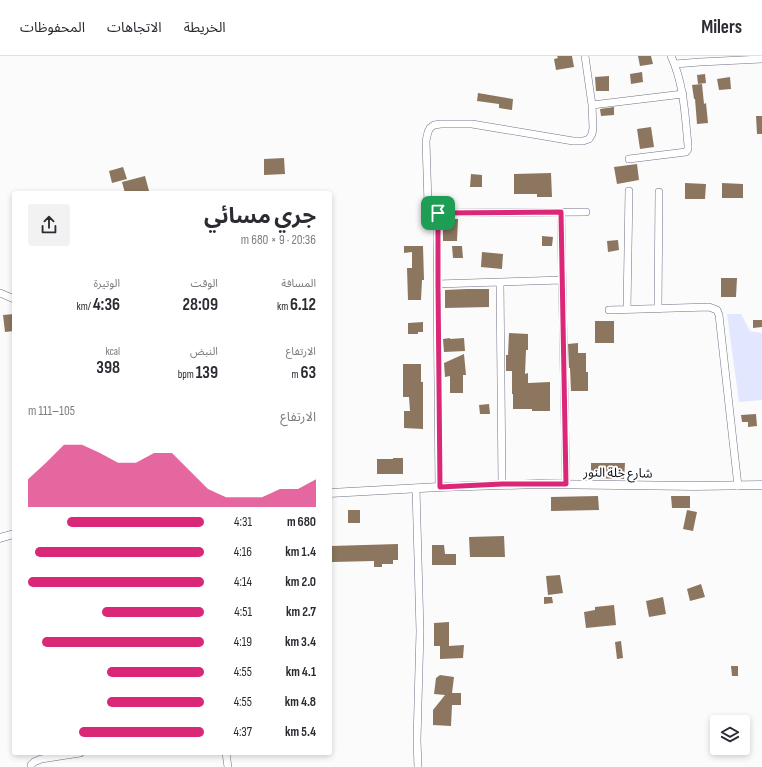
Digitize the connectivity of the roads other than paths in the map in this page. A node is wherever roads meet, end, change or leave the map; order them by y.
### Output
1 (585, 56) edge
2 (671, 56) edge
3 (752, 57) edge
4 (762, 59) edge
5 (675, 64) junction
6 (683, 94) junction
7 (592, 105) junction
8 (629, 159) dead end
9 (629, 191) dead end
10 (659, 192) dead end
11 (561, 212) junction
12 (586, 212) dead end
13 (438, 213) junction
14 (562, 280) junction
15 (500, 282) junction
16 (438, 284) junction
17 (0, 293) edge
18 (12, 298) edge
19 (627, 309) junction
20 (658, 309) junction
21 (609, 310) dead end
22 (502, 484) junction
23 (566, 484) junction
24 (762, 485) edge
25 (738, 486) junction
26 (440, 487) junction
27 (416, 488) junction
28 (332, 493) edge
29 (12, 535) edge
30 (0, 538) edge
31 (64, 755) edge
32 (226, 755) edge
33 (31, 767) edge
34 (228, 767) edge
35 (418, 767) edge

1 - 7 street
2 - 5 street
3 - 4 street
3 - 5 street
5 - 6 street
6 - 7 street
6 - 8 street
7 - 13 street
9 - 19 street
10 - 20 street
11 - 12 street
11 - 13 street
11 - 14 street
13 - 16 street
14 - 15 street
14 - 23 street
15 - 16 street
15 - 22 street
16 - 26 street
17 - 18 street
19 - 20 street
19 - 21 street
20 - 25 street
22 - 23 street, شارع خلة النور
22 - 26 street, شارع خلة النور
23 - 25 street, شارع خلة النور
24 - 25 street, شارع خلة النور
26 - 27 street, شارع خلة النور
27 - 28 street, شارع خلة النور
27 - 35 street
29 - 30 street
31 - 33 street
32 - 34 street

